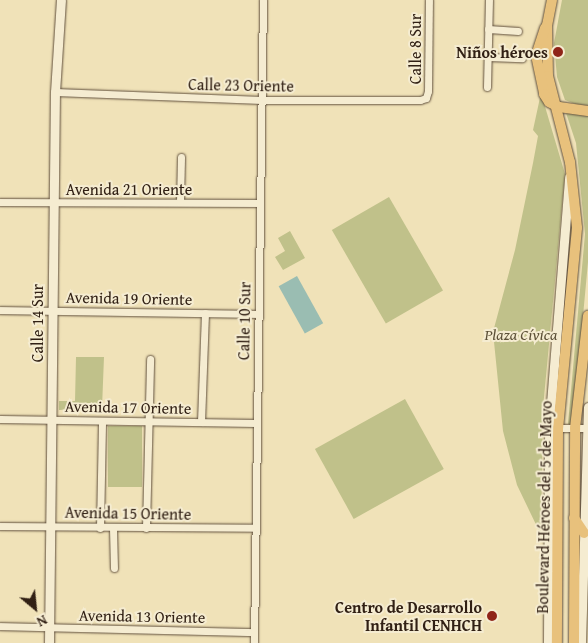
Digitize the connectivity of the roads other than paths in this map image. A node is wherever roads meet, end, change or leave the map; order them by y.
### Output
1 (263, 0) edge
2 (428, 0) edge
3 (489, 0) edge
4 (552, 0) edge
5 (60, 1) edge
6 (488, 29) junction
7 (518, 31) dead end
8 (488, 57) junction
9 (522, 58) dead end
10 (487, 87) dead end
11 (55, 92) junction
12 (426, 98) joint
13 (262, 100) junction
14 (556, 105) junction
15 (588, 111) edge
16 (181, 158) dead end
17 (0, 202) edge
18 (53, 202) junction
19 (180, 202) junction
20 (259, 202) junction
21 (0, 310) edge
22 (53, 311) junction
23 (205, 313) junction
24 (257, 314) junction
25 (588, 316) edge
26 (150, 359) dead end
27 (588, 407) edge
28 (0, 419) edge
29 (52, 420) junction
30 (102, 421) junction
31 (148, 421) junction
32 (202, 422) junction
33 (256, 423) junction
34 (553, 428) junction
35 (583, 428) edge
36 (586, 482) edge
37 (573, 517) junction
38 (0, 526) edge
39 (50, 526) junction
40 (100, 528) junction
41 (113, 528) junction
42 (146, 528) junction
43 (255, 528) junction
44 (586, 533) edge
45 (114, 568) dead end
46 (585, 583) edge
47 (0, 626) edge
48 (50, 628) junction
49 (254, 632) junction
50 (581, 639) edge
51 (50, 643) edge
52 (254, 643) edge
53 (548, 643) edge
54 (557, 643) edge

1 - 13 street, Calle 10 Sur
2 - 12 street, Calle 8 Sur
3 - 6 street
4 - 14 main road
5 - 11 main road, Calle 14 Sur
6 - 7 street
6 - 8 street
8 - 9 street
8 - 10 street
11 - 13 street, Calle 23 Oriente
11 - 18 main road, Calle 14 Sur
12 - 13 street, Calle 23 Oriente
13 - 20 street, Calle 10 Sur
14 - 15 main road
14 - 34 main road, Boulevard Héroes del 5 de Mayo
16 - 19 street
17 - 18 street, Avenida 21 Oriente
18 - 19 street, Avenida 21 Oriente
18 - 22 main road, Calle 14 Sur
19 - 20 street, Avenida 21 Oriente
20 - 24 street, Calle 10 Sur
21 - 22 street, Avenida 19 Oriente
22 - 23 street, Avenida 19 Oriente
22 - 29 main road, Calle 14 Sur
23 - 24 street, Avenida 19 Oriente
23 - 32 street
24 - 33 street, Calle 10 Sur
25 - 35 main road, Boulevard Héroes del 5 de Mayo
26 - 31 street
27 - 35 main road, Boulevard Héroes del 5 de Mayo
28 - 29 street, Avenida 17 Oriente
29 - 30 street, Avenida 17 Oriente
29 - 39 main road, Calle 14 Sur
30 - 31 street, Avenida 17 Oriente
30 - 40 street
31 - 32 street, Avenida 17 Oriente
31 - 42 street
32 - 33 street, Avenida 17 Oriente
33 - 43 street, Calle 10 Sur
34 - 35 street
34 - 53 main road, Boulevard Héroes del 5 de Mayo
34 - 54 main road, Boulevard Héroes del 5 de Mayo
35 - 36 main road, Boulevard Héroes del 5 de Mayo
35 - 37 main road, Boulevard Héroes del 5 de Mayo
36 - 44 main road, Boulevard Héroes del 5 de Mayo
37 - 44 main road
37 - 50 main road, Boulevard Héroes del 5 de Mayo
38 - 39 street, Avenida 15 Oriente
39 - 40 street, Avenida 15 Oriente
39 - 48 main road, Calle 14 Sur
40 - 41 street, Avenida 15 Oriente
41 - 42 street, Avenida 15 Oriente
41 - 45 street
42 - 43 street, Avenida 15 Oriente
43 - 49 street, Calle 10 Sur
44 - 46 main road, Boulevard Héroes del 5 de Mayo
46 - 50 main road, Boulevard Héroes del 5 de Mayo
47 - 48 street, Avenida 13 Oriente
48 - 49 street, Avenida 13 Oriente
48 - 51 main road, Calle 14 Sur
49 - 52 street, Calle 10 Sur

